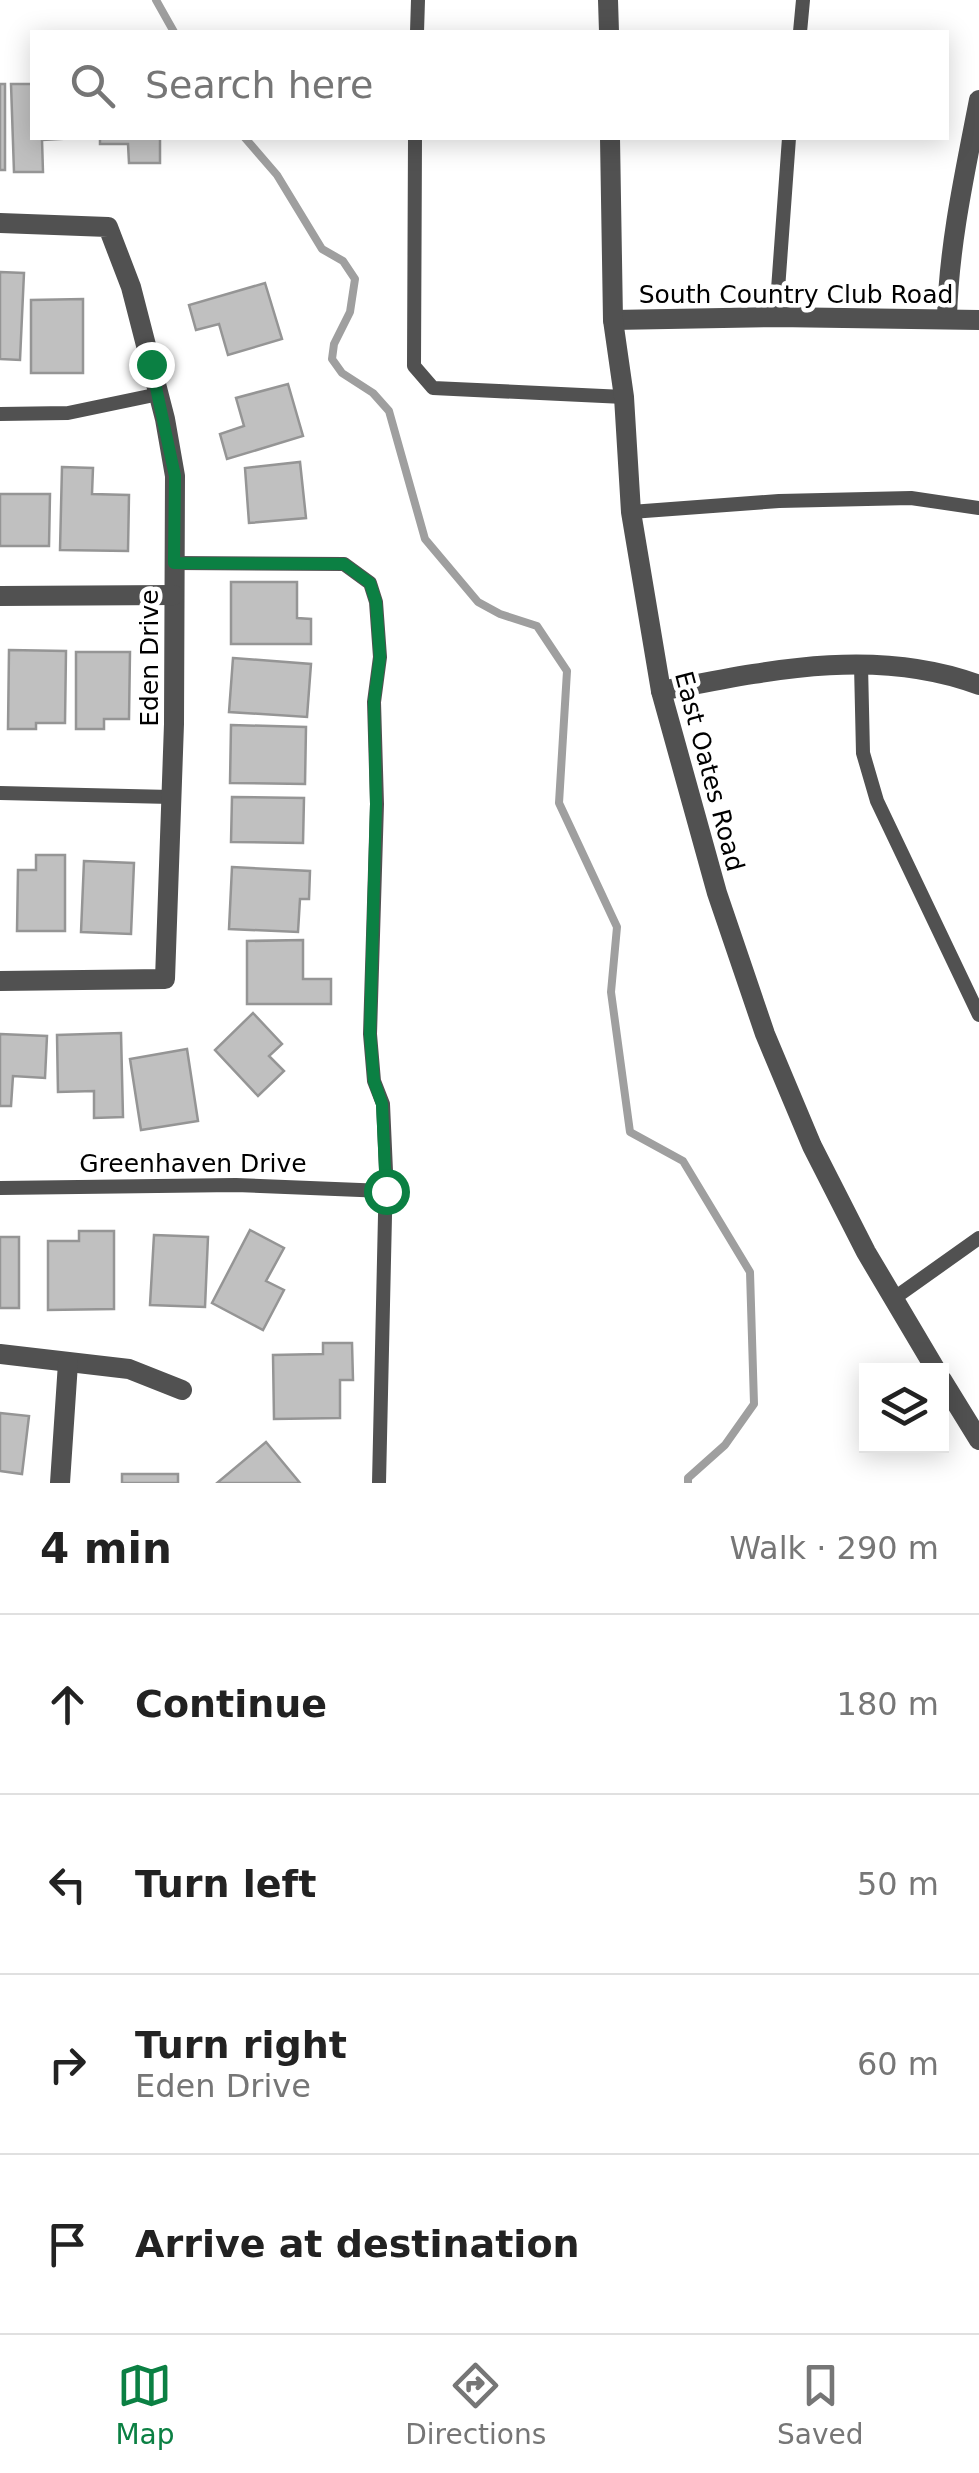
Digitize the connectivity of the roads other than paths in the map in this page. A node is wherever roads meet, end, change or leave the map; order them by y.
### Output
1 (418, 0) edge
2 (608, 0) edge
3 (804, 0) edge
4 (418, 30) edge
5 (609, 30) edge
6 (800, 30) edge
7 (979, 100) edge
8 (415, 140) edge
9 (610, 140) edge
10 (790, 140) edge
11 (0, 223) edge
12 (776, 317) junction
13 (947, 317) junction
14 (613, 320) junction
15 (979, 320) edge
16 (159, 394) junction
17 (624, 397) junction
18 (0, 414) edge
19 (979, 508) edge
20 (632, 512) junction
21 (174, 563) junction
22 (0, 596) edge
23 (174, 596) junction
24 (860, 665) junction
25 (979, 685) edge
26 (661, 691) junction
27 (0, 793) edge
28 (171, 797) junction
29 (0, 981) edge
30 (979, 1015) edge
31 (0, 1188) edge
32 (386, 1191) junction
33 (979, 1238) edge
34 (893, 1298) junction
35 (0, 1354) edge
36 (68, 1363) junction
37 (932, 1363) edge
38 (182, 1390) dead end
39 (949, 1391) edge
40 (979, 1440) edge
41 (60, 1483) edge
42 (379, 1483) edge

1 - 4 lane
2 - 5 street
3 - 6 lane
7 - 13 street
8 - 17 lane
9 - 14 street, East Oates Road
10 - 12 lane
11 - 16 street, Eden Drive
12 - 13 street, South Country Club Road
12 - 14 street, South Country Club Road
13 - 15 street, South Country Club Road
14 - 17 street, East Oates Road
16 - 18 lane
16 - 21 street, Eden Drive
17 - 20 street, East Oates Road
19 - 20 lane
20 - 26 street, East Oates Road
21 - 23 street, Eden Drive
21 - 32 lane
22 - 23 street
23 - 28 street, Eden Drive
24 - 25 street
24 - 26 street
24 - 30 lane
26 - 34 street, East Oates Road
27 - 28 lane
28 - 29 street, Eden Drive
31 - 32 lane, Greenhaven Drive
32 - 42 lane
33 - 34 lane
34 - 37 street, East Oates Road
35 - 36 street
36 - 38 street
36 - 41 street
39 - 40 street

